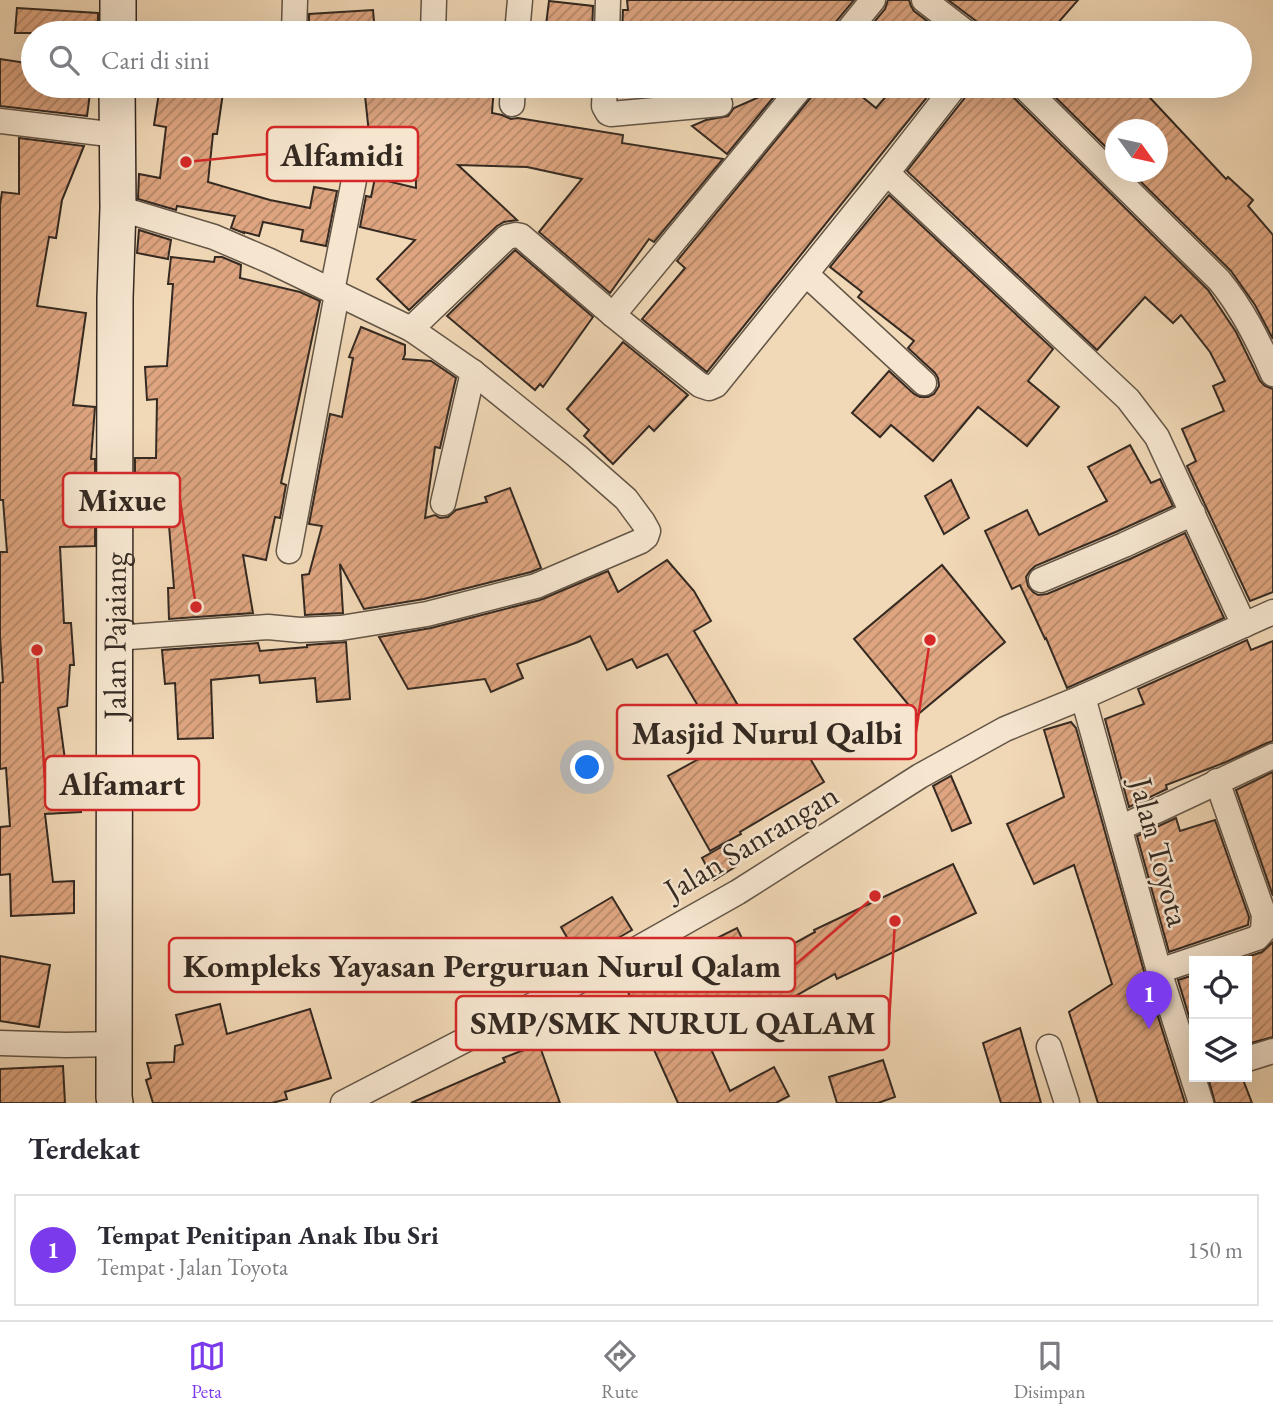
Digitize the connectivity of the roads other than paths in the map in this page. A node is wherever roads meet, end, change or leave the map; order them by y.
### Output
1 (118, 0) edge
2 (295, 0) edge
3 (434, 0) edge
4 (520, 0) edge
5 (608, 0) edge
6 (873, 0) edge
7 (924, 0) edge
8 (118, 21) edge
9 (294, 21) edge
10 (433, 21) edge
11 (518, 21) edge
12 (607, 21) edge
13 (856, 21) edge
14 (951, 21) edge
15 (117, 98) edge
16 (604, 98) edge
17 (792, 98) edge
18 (946, 98) edge
19 (1035, 98) edge
20 (720, 104) dead end
21 (0, 121) edge
22 (117, 135) junction
23 (356, 170) dead end
24 (887, 173) junction
25 (118, 208) junction
26 (806, 274) junction
27 (335, 292) junction
28 (613, 315) junction
29 (411, 329) junction
30 (473, 372) junction
31 (1273, 374) edge
32 (924, 383) dead end
33 (443, 503) dead end
34 (1193, 513) junction
35 (289, 551) dead end
36 (1041, 580) dead end
37 (1272, 616) edge
38 (1244, 625) junction
39 (115, 638) junction
40 (1083, 697) junction
41 (1273, 756) edge
42 (1217, 781) junction
43 (1120, 828) junction
44 (1159, 971) junction
45 (0, 1043) edge
46 (114, 1044) junction
47 (1049, 1046) dead end
48 (1273, 1051) edge
49 (1252, 1057) edge
50 (1189, 1063) edge
51 (1195, 1082) edge
52 (114, 1101) edge
53 (343, 1103) edge
54 (1067, 1103) edge
55 (1200, 1103) edge

1 - 8 main road
2 - 9 street
3 - 10 street
4 - 11 street
5 - 12 street
6 - 13 street
7 - 14 street
15 - 22 main road, Jalan Pajaiang
16 - 20 street
17 - 28 street
18 - 24 street
19 - 31 street
21 - 22 street
22 - 25 main road, Jalan Pajaiang
23 - 27 street
24 - 26 street
24 - 34 street
25 - 27 street
25 - 39 main road, Jalan Pajaiang
26 - 28 street
26 - 32 street
27 - 29 street
27 - 35 street
28 - 29 street
29 - 30 street
30 - 33 street
30 - 39 street
34 - 36 street
34 - 38 street
37 - 38 street, Jalan Sanrangan
38 - 40 street, Jalan Sanrangan
39 - 46 main road, Jalan Pajaiang
40 - 43 street, Jalan Toyota
40 - 53 street, Jalan Sanrangan
41 - 42 street
42 - 43 street
42 - 44 street
43 - 44 street, Jalan Toyota
44 - 50 street, Jalan Toyota
45 - 46 street
46 - 52 main road, Jalan Pajaiang
47 - 54 street
48 - 49 street
51 - 55 street, Jalan Toyota

